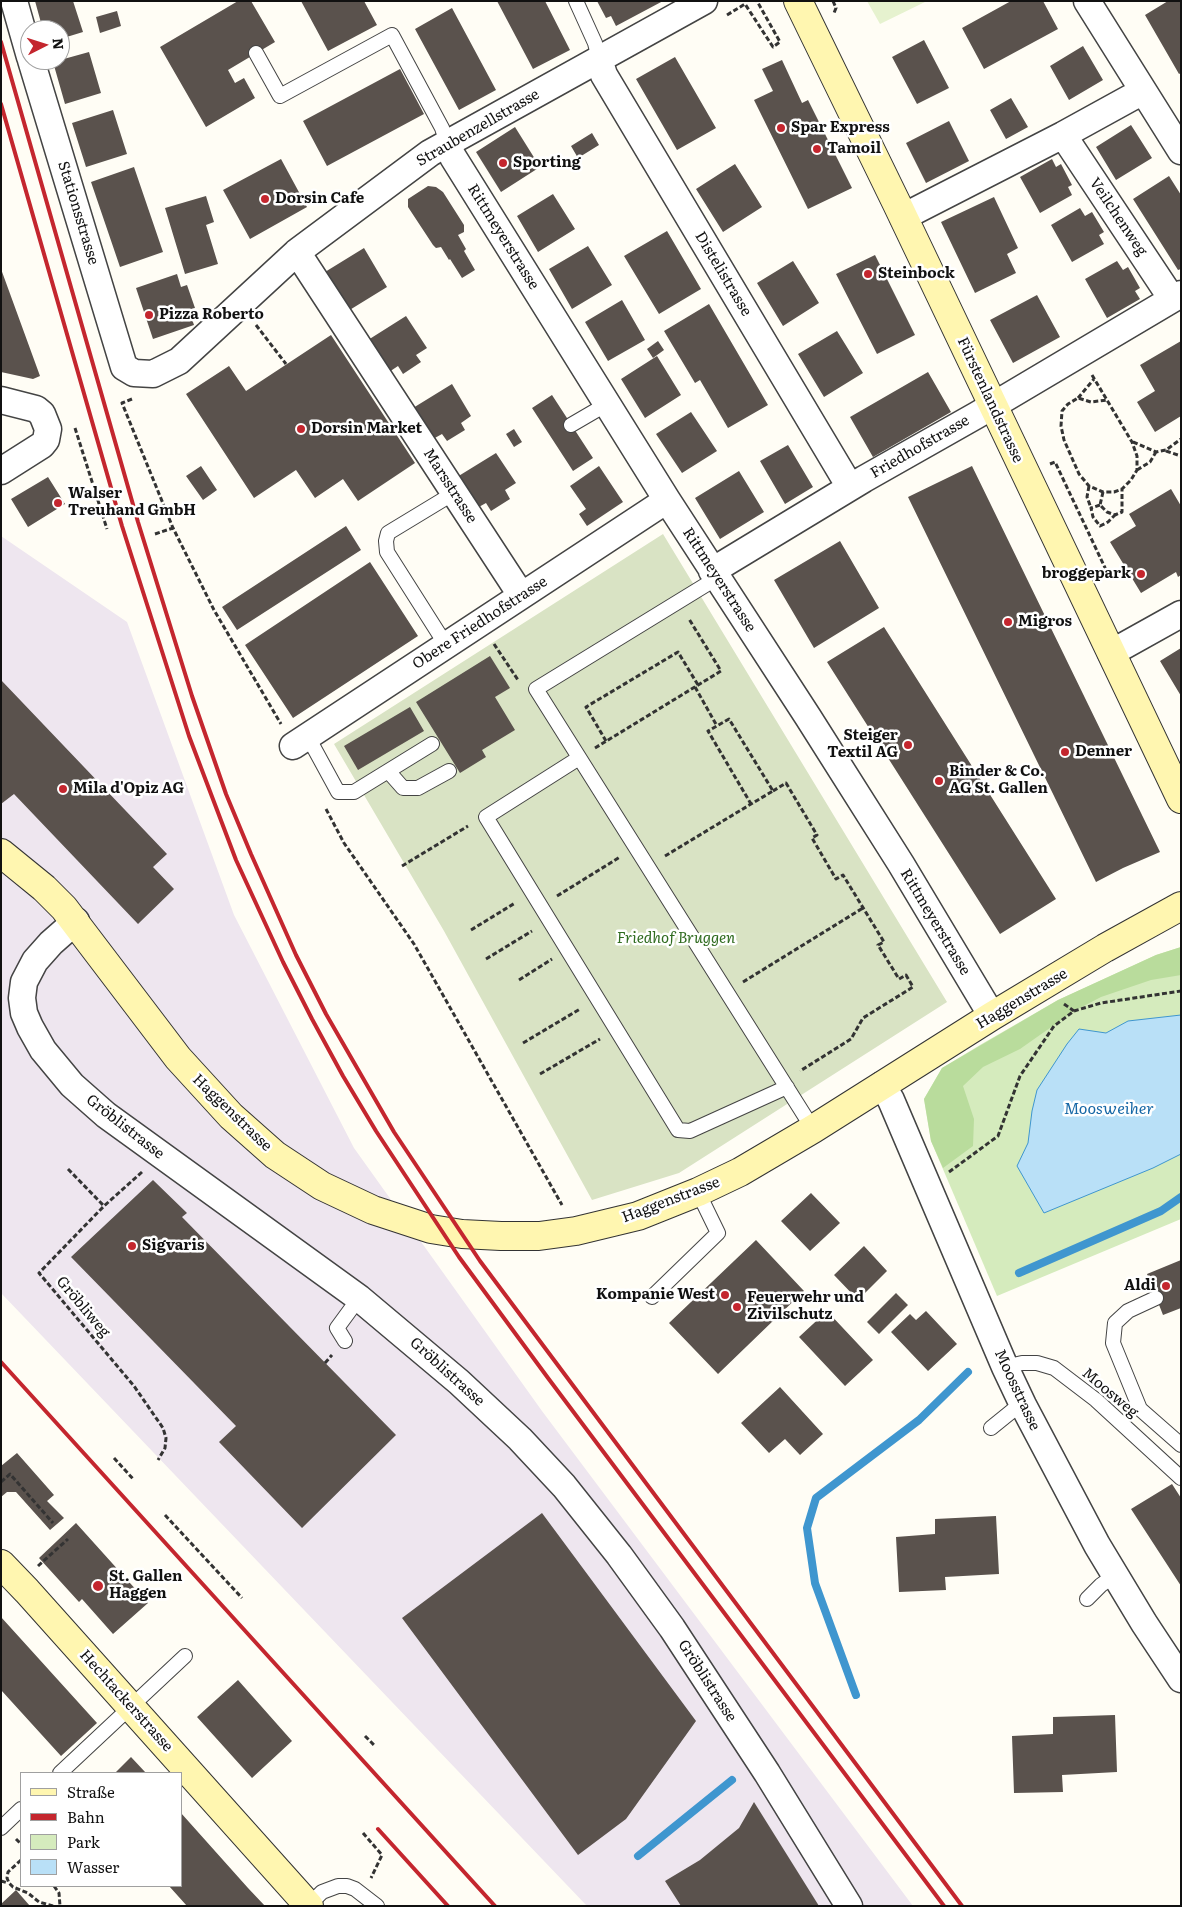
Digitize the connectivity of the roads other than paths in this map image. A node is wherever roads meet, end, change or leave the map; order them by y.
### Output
1 (14, 1) edge
2 (576, 1) edge
3 (704, 1) edge
4 (798, 1) edge
5 (1087, 1) edge
6 (20, 22) edge
7 (256, 54) dead end
8 (599, 59) junction
9 (34, 70) edge
10 (1144, 91) junction
11 (1063, 135) junction
12 (447, 143) junction
13 (1181, 151) edge
14 (903, 217) junction
15 (297, 252) junction
16 (1176, 297) edge
17 (124, 367) joint
18 (1, 400) edge
19 (607, 404) junction
20 (993, 405) junction
21 (571, 425) dead end
22 (1, 471) edge
23 (848, 488) junction
24 (454, 493) junction
25 (667, 500) junction
26 (714, 574) junction
27 (521, 595) junction
28 (1181, 614) edge
29 (446, 645) junction
30 (1111, 653) junction
31 (301, 742) joint
32 (432, 744) dead end
33 (579, 758) junction
34 (388, 771) junction
35 (449, 771) dead end
36 (1181, 800) edge
37 (1, 854) edge
38 (1181, 906) edge
39 (76, 922) junction
40 (992, 1016) junction
41 (785, 1084) junction
42 (882, 1085) junction
43 (813, 1129) junction
44 (698, 1192) junction
45 (652, 1296) dead end
46 (359, 1298) junction
47 (1156, 1298) dead end
48 (344, 1342) dead end
49 (1005, 1367) junction
50 (1023, 1405) junction
51 (991, 1428) dead end
52 (1181, 1445) edge
53 (1181, 1478) edge
54 (1, 1564) edge
55 (1115, 1575) junction
56 (1087, 1599) dead end
57 (185, 1656) dead end
58 (1181, 1680) edge
59 (131, 1706) junction
60 (61, 1772) edge
61 (20, 1810) edge
62 (1, 1828) edge
63 (309, 1905) edge
64 (378, 1906) edge
65 (849, 1906) edge

1 - 6 street, Stationsstrasse
2 - 8 lane
3 - 8 street, Straubenzellstrasse
4 - 14 street, Fürstenlandstrasse
5 - 10 street
7 - 12 lane
8 - 12 street, Straubenzellstrasse
8 - 23 street, Distelistrasse
9 - 17 street, Stationsstrasse
10 - 11 street
10 - 13 street
11 - 14 street
11 - 16 street, Veilchenweg
12 - 15 street, Straubenzellstrasse
12 - 19 street, Rittmeyerstrasse
14 - 20 street, Fürstenlandstrasse
15 - 17 street, Straubenzellstrasse
15 - 24 street, Marsstrasse
16 - 20 street, Friedhofstrasse
18 - 22 street
19 - 21 lane
19 - 25 street, Rittmeyerstrasse
20 - 23 street, Friedhofstrasse
20 - 30 street, Fürstenlandstrasse
23 - 26 street, Friedhofstrasse
24 - 27 street, Marsstrasse
24 - 29 lane
25 - 26 street, Rittmeyerstrasse
25 - 27 street, Obere Friedhofstrasse
26 - 33 lane
26 - 40 street, Rittmeyerstrasse
27 - 29 street, Obere Friedhofstrasse
28 - 30 street
29 - 31 street, Obere Friedhofstrasse
30 - 36 street, Fürstenlandstrasse
31 - 34 lane
32 - 34 lane
33 - 41 lane
33 - 41 lane
34 - 35 lane
37 - 39 street, Haggenstrasse
38 - 40 street, Haggenstrasse
39 - 44 street, Haggenstrasse
39 - 46 street, Gröblistrasse
40 - 42 street, Haggenstrasse
41 - 43 lane
42 - 43 street, Haggenstrasse
42 - 49 street, Moosstrasse
43 - 44 street, Haggenstrasse
44 - 45 lane
46 - 48 lane
46 - 65 street, Gröblistrasse
47 - 52 lane
49 - 50 street, Moosstrasse
49 - 53 lane, Moosweg
50 - 51 lane
50 - 55 street, Moosstrasse
54 - 59 street, Hechtackerstrasse
55 - 56 lane
55 - 58 street, Moosstrasse
57 - 59 lane
59 - 60 lane
59 - 63 street, Hechtackerstrasse
61 - 62 lane
63 - 64 lane

